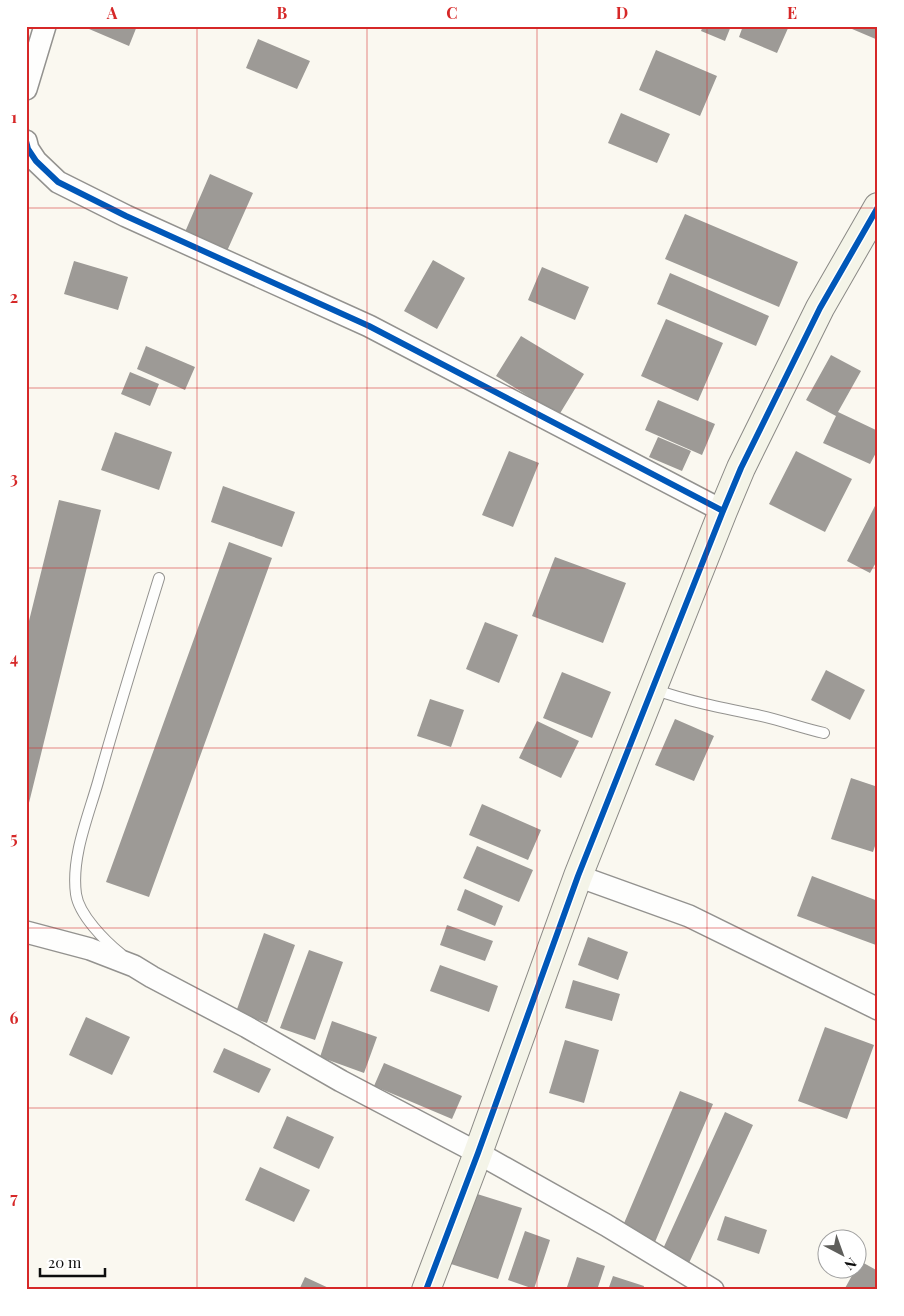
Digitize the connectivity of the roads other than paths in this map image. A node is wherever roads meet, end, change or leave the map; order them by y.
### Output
1 (45, 26) edge
2 (26, 88) edge
3 (26, 141) edge
4 (878, 207) edge
5 (723, 510) junction
6 (159, 578) dead end
7 (652, 689) junction
8 (824, 733) dead end
9 (578, 876) junction
10 (26, 932) edge
11 (134, 966) junction
12 (878, 1009) edge
13 (478, 1154) junction
14 (426, 1290) edge
15 (713, 1290) edge

1 - 2 street
3 - 5 street
4 - 5 street
5 - 7 street
6 - 11 lane
7 - 8 lane
7 - 9 street
9 - 12 street
9 - 13 street
10 - 11 street
11 - 13 street
13 - 14 street
13 - 15 street

